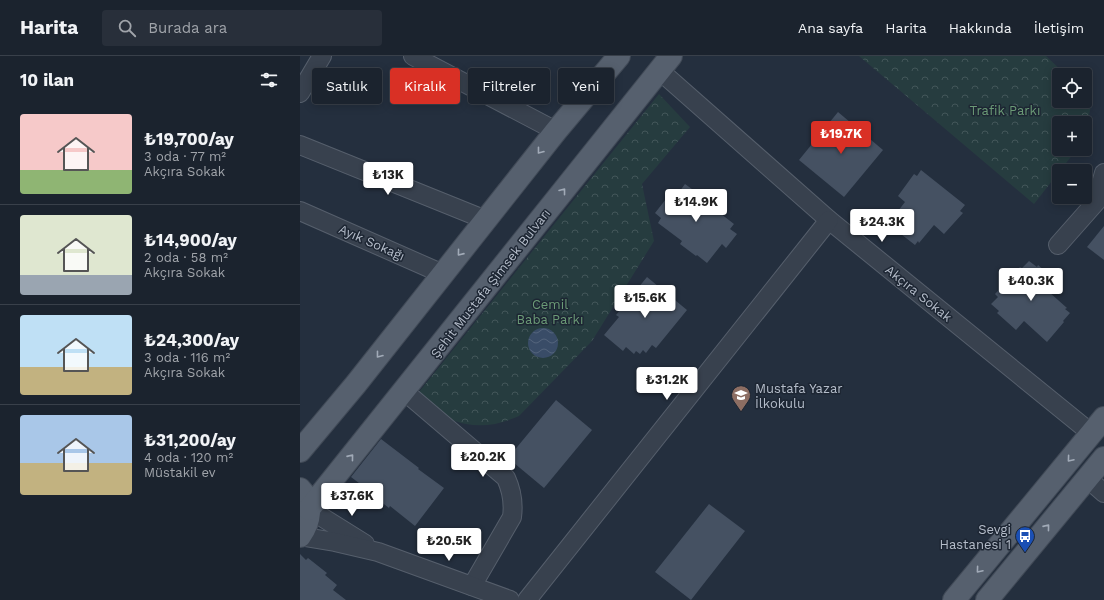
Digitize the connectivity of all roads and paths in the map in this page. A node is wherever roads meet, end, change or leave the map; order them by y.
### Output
1 (322, 56) edge
2 (413, 56) edge
3 (619, 56) edge
4 (665, 63) edge
5 (300, 93) edge
6 (556, 131) junction
7 (300, 145) edge
8 (1104, 173) edge
9 (300, 211) edge
10 (486, 220) junction
11 (829, 220) junction
12 (1058, 245) dead end
13 (443, 274) junction
14 (404, 391) junction
15 (1098, 426) edge
16 (300, 451) edge
17 (1104, 458) edge
18 (1087, 478) junction
19 (300, 489) edge
20 (1104, 493) edge
21 (310, 509) junction
22 (300, 536) edge
23 (378, 552) junction
24 (472, 586) junction
25 (510, 600) edge
26 (527, 600) edge
27 (954, 600) edge
28 (987, 600) edge

1 - 5 street
2 - 6 street
3 - 6 main road
4 - 11 street, Akçıra Sokak
14 -> 4 main road, Şehit Mustafa Şimsek Bulvarı
6 -> 10 main road
7 - 10 street
8 - 12 street
9 - 13 street, Ayık Sokağı
10 -> 13 main road
11 - 15 street, Akçıra Sokak
11 - 26 street
13 -> 16 main road
21 -> 14 main road, Şehit Mustafa Şimsek Bulvarı
14 - 24 street
15 -> 27 main road
17 - 18 main road
18 - 20 street
28 -> 18 main road
19 - 21 main road
21 - 22 main road
21 - 23 street
22 - 23 street
23 - 24 street
24 - 25 street

